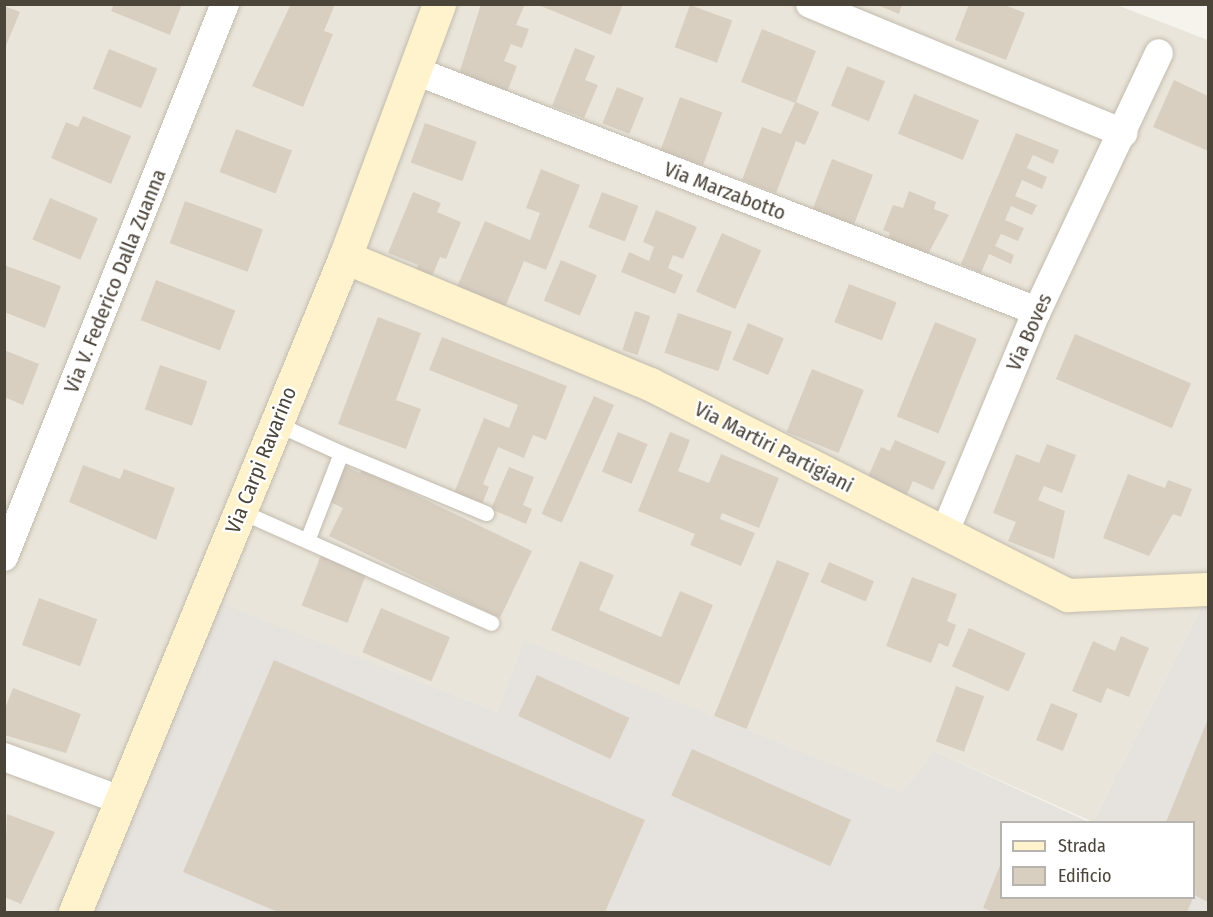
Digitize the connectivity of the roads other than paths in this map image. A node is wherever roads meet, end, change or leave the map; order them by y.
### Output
1 (225, 4) edge
2 (439, 4) edge
3 (810, 4) edge
4 (1159, 53) dead end
5 (413, 70) junction
6 (1123, 133) junction
7 (345, 257) junction
8 (1037, 311) junction
9 (275, 423) junction
10 (341, 453) junction
11 (240, 511) junction
12 (486, 513) dead end
13 (944, 534) junction
14 (308, 538) junction
15 (4, 557) edge
16 (1209, 589) edge
17 (490, 623) dead end
18 (4, 757) edge
19 (120, 800) junction
20 (75, 912) edge

1 - 15 street, Via V. Federico Dalla Zuanna
2 - 5 main road, Via Carpi Ravarino
3 - 6 street
4 - 6 street, Via Boves
5 - 7 main road, Via Carpi Ravarino
5 - 8 street, Via Marzabotto
6 - 8 street, Via Boves
7 - 9 main road, Via Carpi Ravarino
7 - 13 main road, Via Martiri Partigiani
8 - 13 street, Via Boves
9 - 10 lane
9 - 11 main road, Via Carpi Ravarino
10 - 12 lane
10 - 14 lane
11 - 14 lane
11 - 19 main road, Via Carpi Ravarino
13 - 16 main road, Via Martiri Partigiani
14 - 17 lane
18 - 19 street
19 - 20 main road, Via Carpi Ravarino

